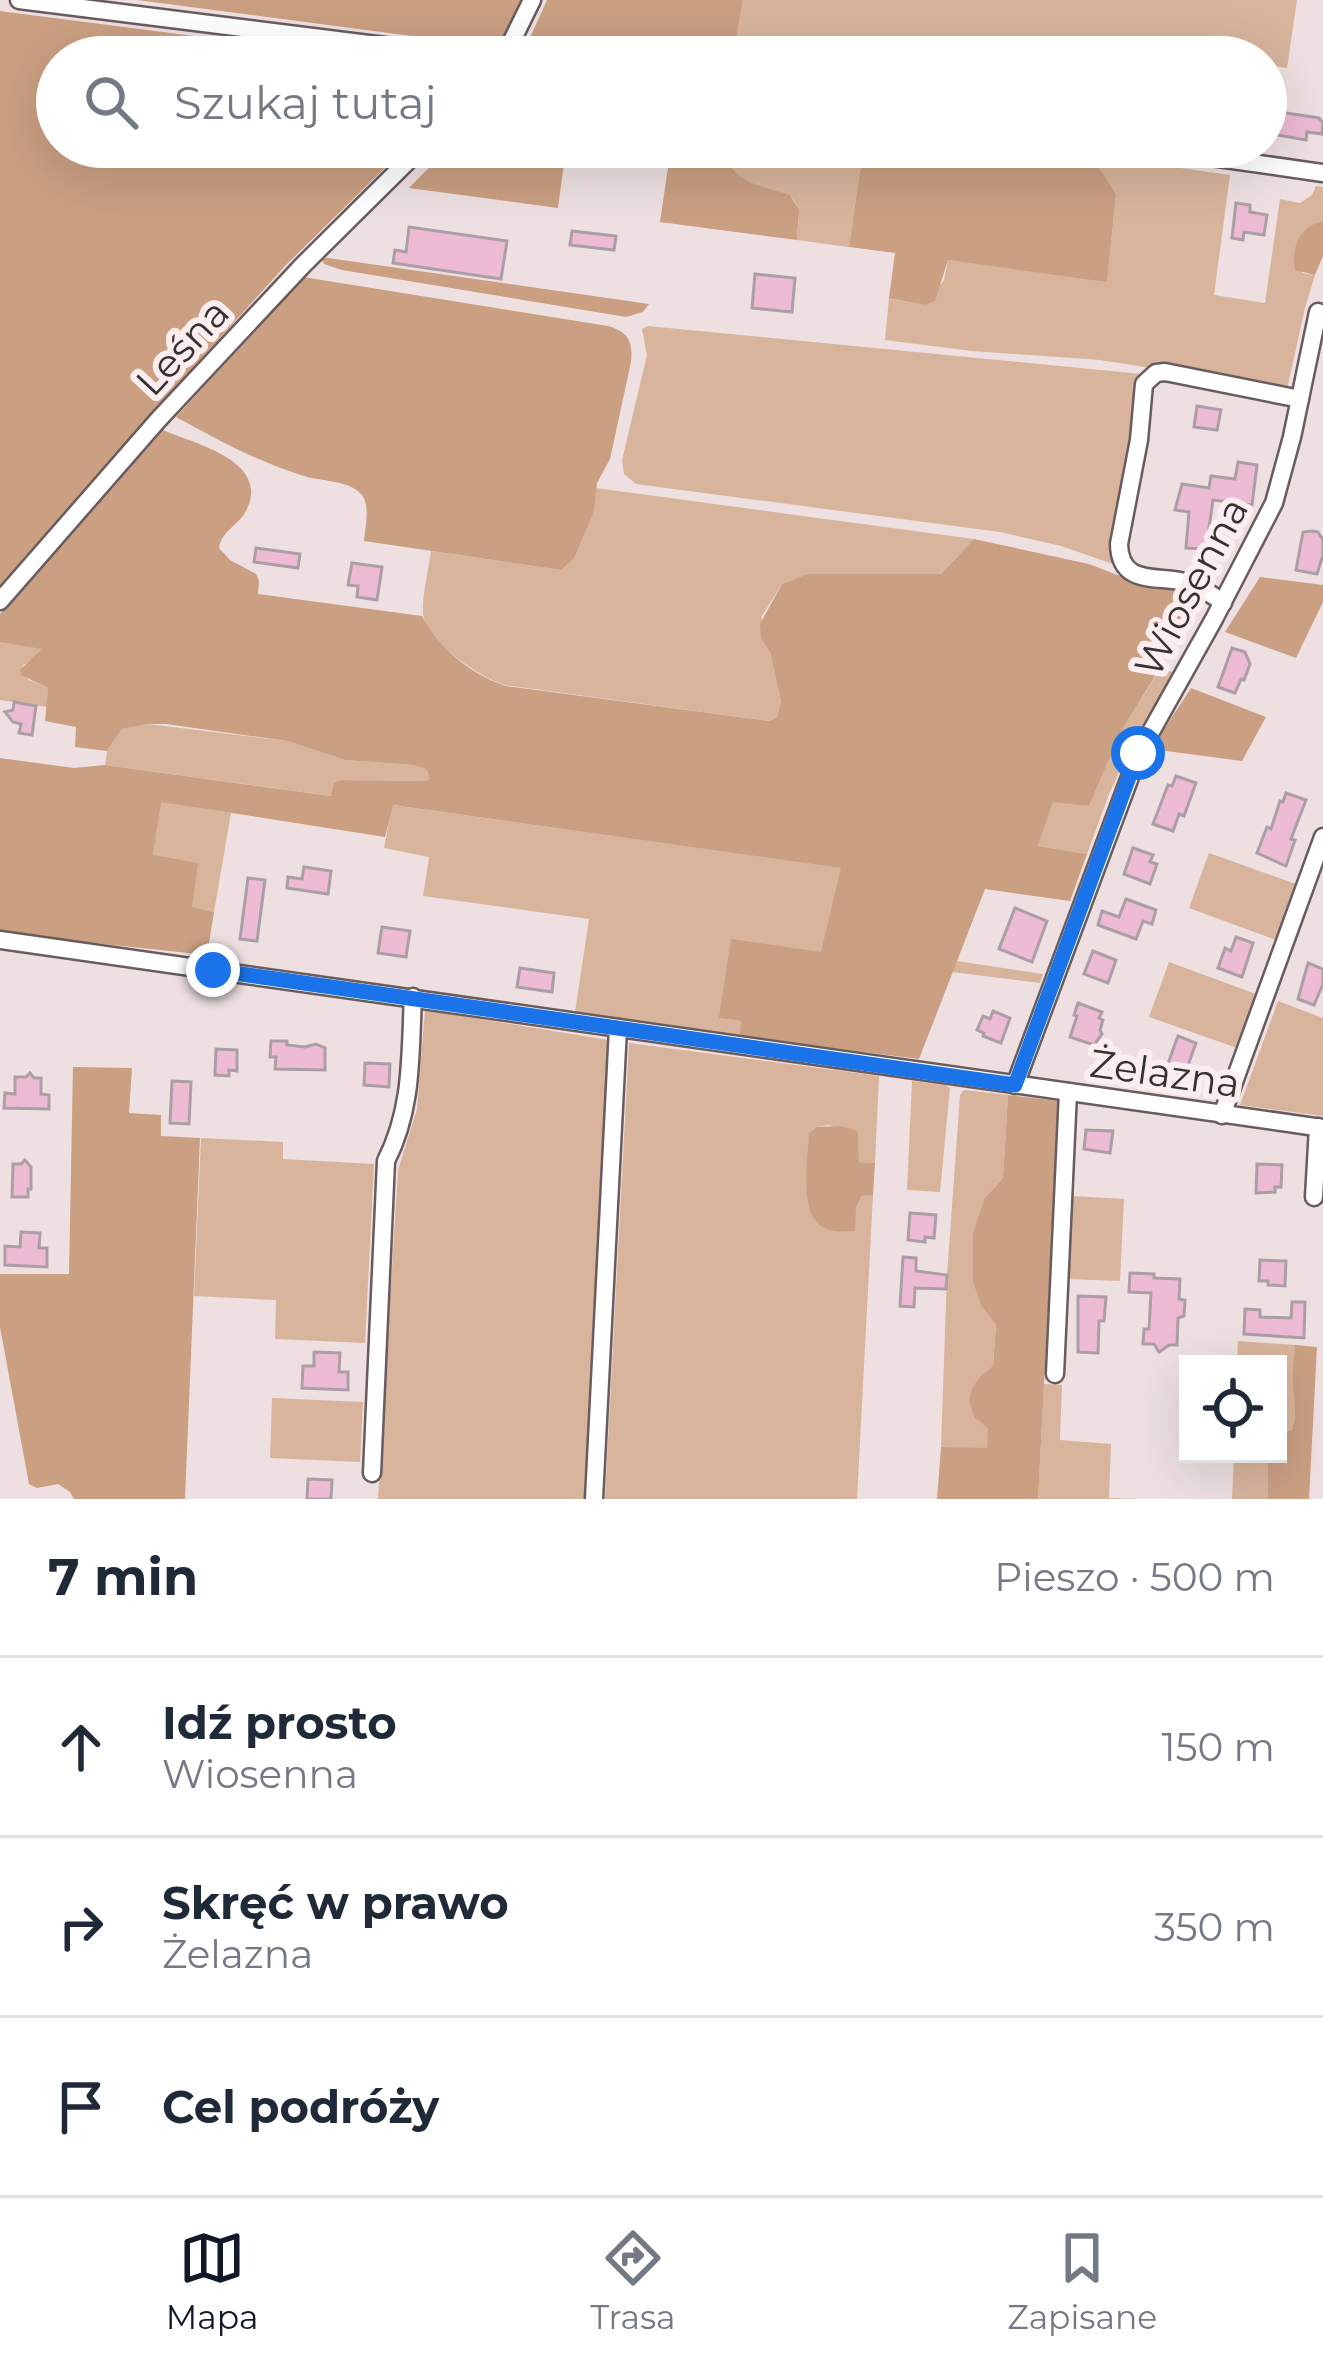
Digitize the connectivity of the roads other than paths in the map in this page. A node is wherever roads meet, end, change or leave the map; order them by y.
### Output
1 (19, 0) edge
2 (532, 0) edge
3 (306, 36) edge
4 (514, 36) edge
5 (401, 168) edge
6 (1287, 168) edge
7 (1323, 173) edge
8 (1318, 312) dead end
9 (1300, 399) junction
10 (0, 601) edge
11 (1223, 603) junction
12 (1323, 837) edge
13 (0, 940) edge
14 (413, 998) junction
15 (619, 1028) junction
16 (1015, 1085) junction
17 (1068, 1092) junction
18 (1222, 1115) junction
19 (1321, 1128) edge
20 (1314, 1197) dead end
21 (1055, 1375) dead end
22 (372, 1473) dead end
23 (594, 1499) edge

1 - 3 street
2 - 4 street
5 - 10 street, Leśna
6 - 7 street
8 - 9 street, Wiosenna
9 - 11 street, Wiosenna
9 - 11 street
11 - 16 street, Wiosenna
12 - 18 street
13 - 14 street, Żelazna
14 - 15 street, Żelazna
14 - 22 street
15 - 16 street, Żelazna
15 - 23 street
16 - 17 street, Żelazna
17 - 18 street, Żelazna
17 - 21 street
18 - 19 street, Żelazna
19 - 20 street

